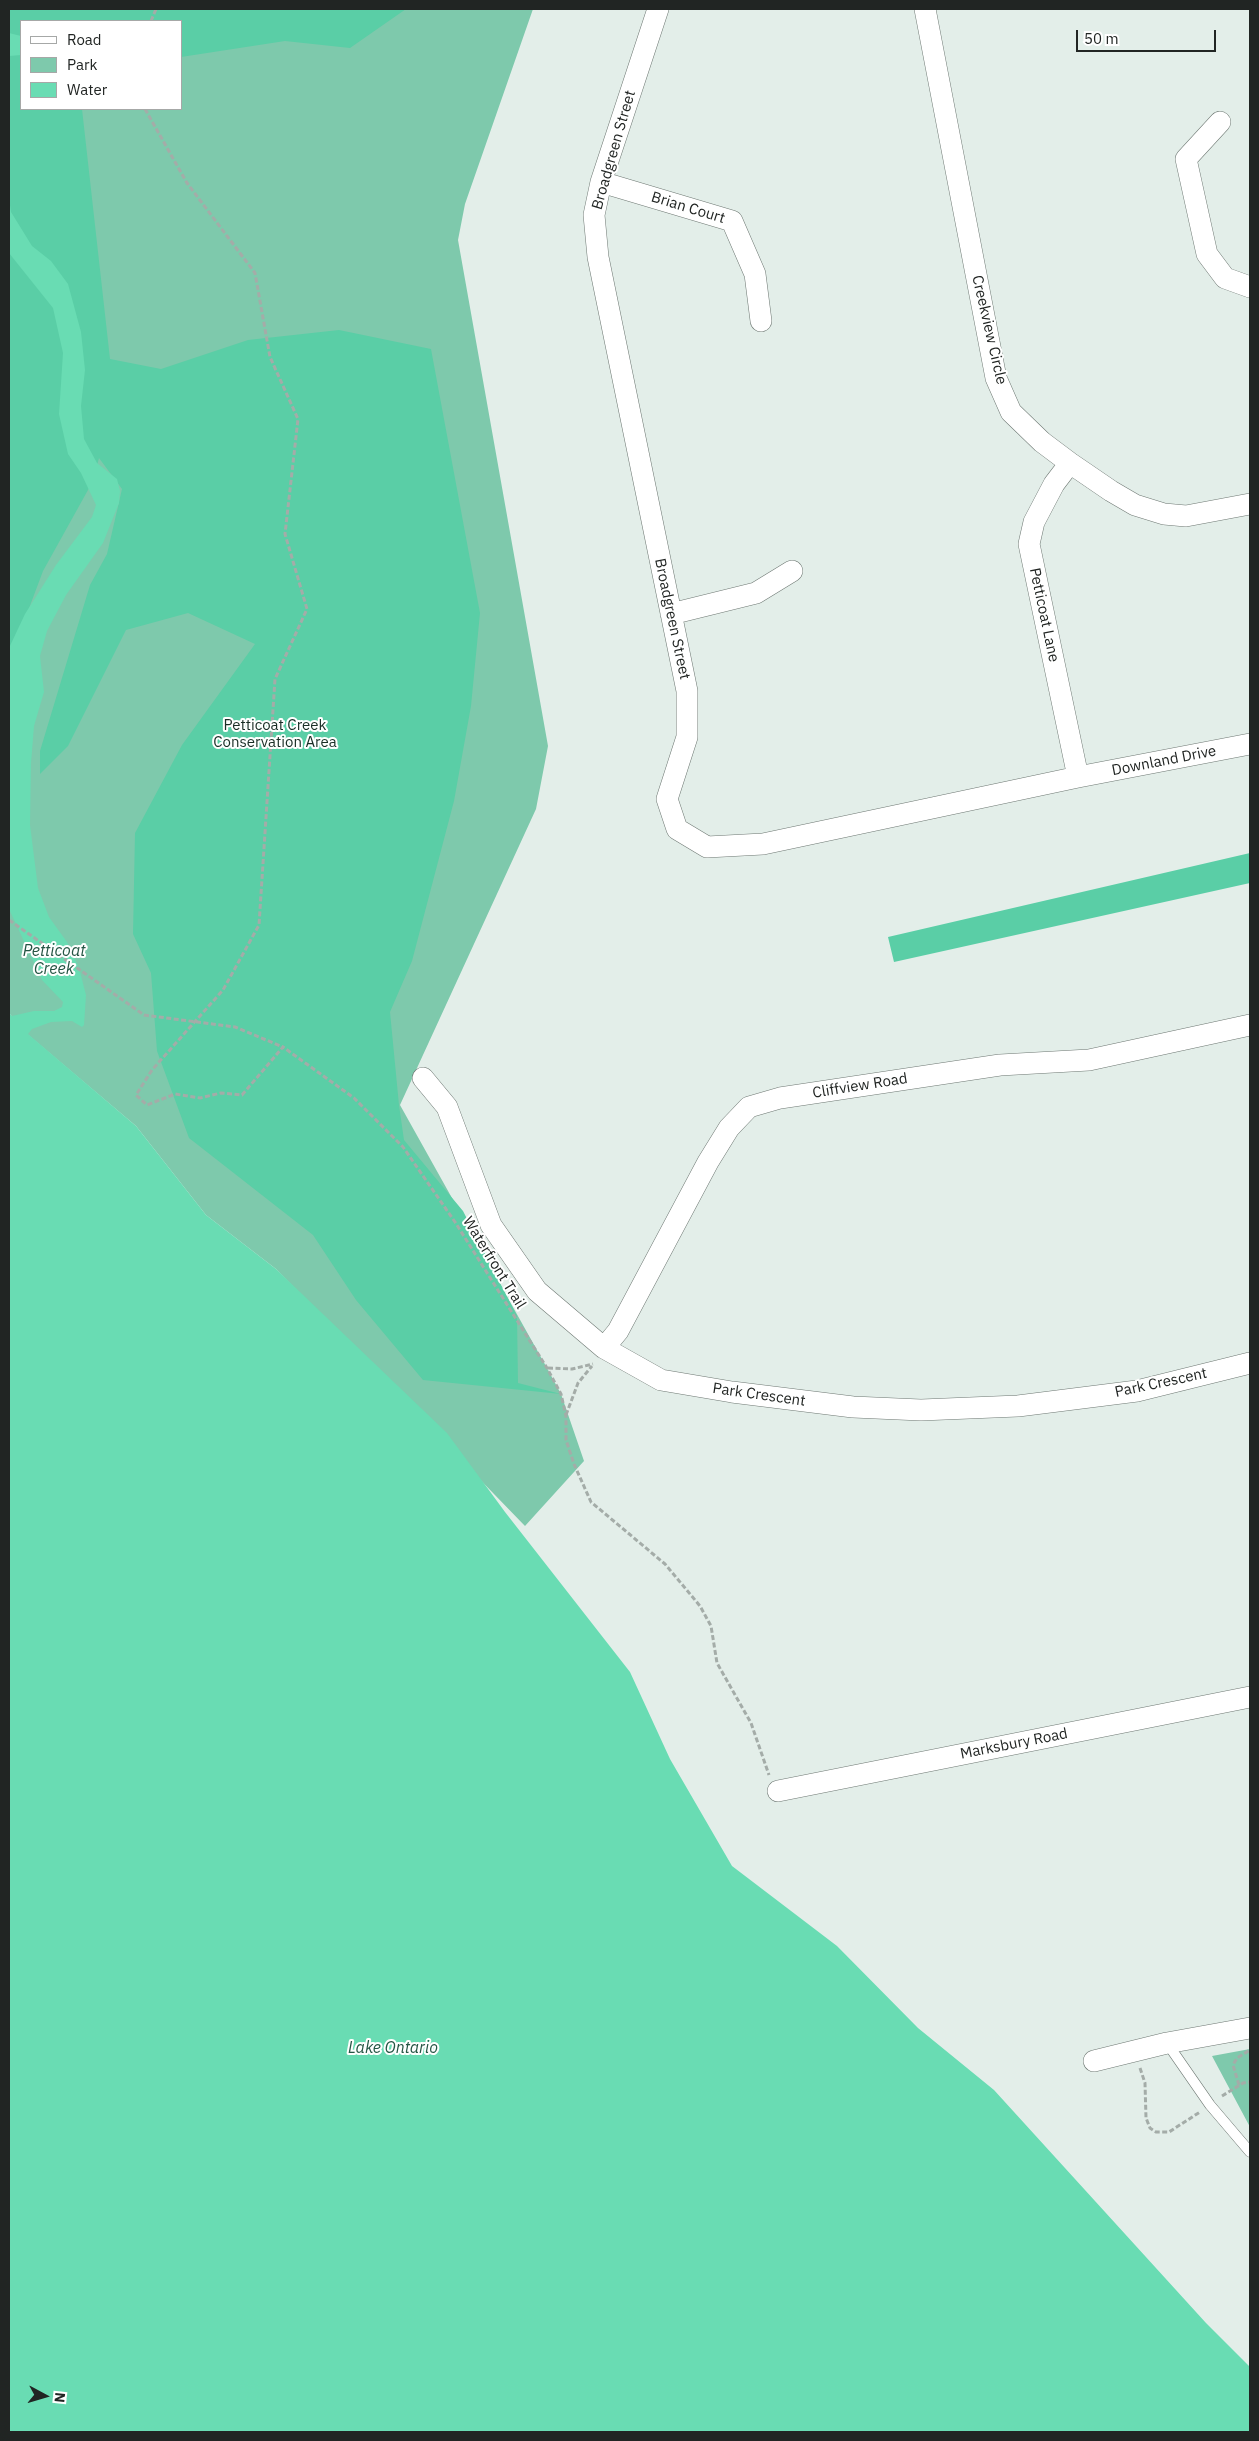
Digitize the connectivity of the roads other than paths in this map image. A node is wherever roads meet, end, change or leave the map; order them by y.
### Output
1 (658, 9) edge
2 (925, 9) edge
3 (1220, 122) dead end
4 (601, 182) junction
5 (1250, 287) edge
6 (761, 321) dead end
7 (1070, 463) junction
8 (1250, 504) edge
9 (792, 571) dead end
10 (671, 614) junction
11 (1250, 744) edge
12 (1078, 777) junction
13 (1250, 1025) edge
14 (423, 1078) dead end
15 (604, 1348) junction
16 (1250, 1363) edge
17 (1250, 1697) edge
18 (778, 1791) road end
19 (1250, 2028) edge
20 (1167, 2043) junction
21 (1094, 2061) dead end
22 (1250, 2152) edge

1 - 4 street, Broadgreen Street
2 - 7 street, Creekview Circle
3 - 5 street
4 - 6 street, Brian Court
4 - 10 street, Broadgreen Street
7 - 8 street, Creekview Circle
7 - 12 street, Petticoat Lane
9 - 10 street
10 - 12 street, Broadgreen Street
11 - 12 street, Downland Drive
13 - 15 street, Cliffview Road
14 - 15 street, Park Crescent
15 - 16 street, Park Crescent
17 - 18 street, Marksbury Road
19 - 20 street
20 - 21 street
20 - 22 lane

